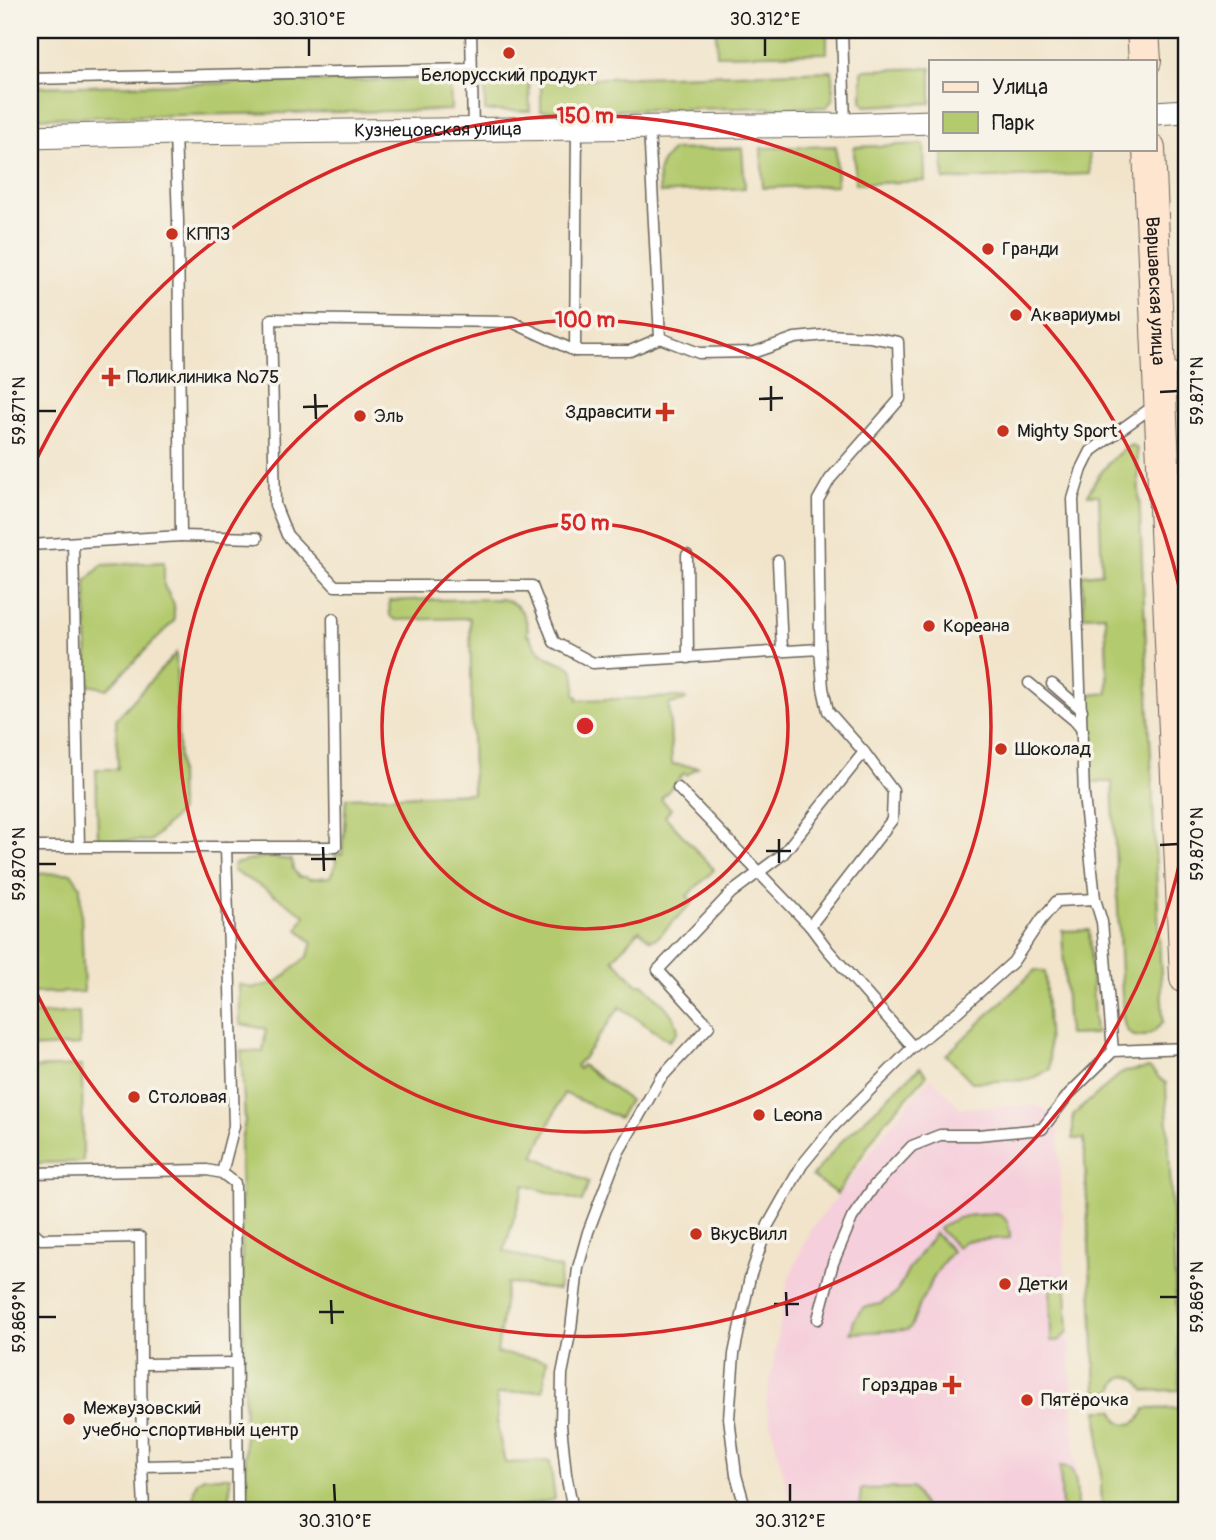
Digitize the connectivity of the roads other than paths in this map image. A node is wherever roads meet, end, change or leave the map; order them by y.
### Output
1 (471, 30) edge
2 (842, 30) edge
3 (1143, 30) edge
4 (1145, 60) edge
5 (472, 69) junction
6 (30, 79) edge
7 (1186, 111) edge
8 (1156, 113) edge
9 (929, 122) edge
10 (845, 125) junction
11 (649, 128) junction
12 (577, 129) junction
13 (473, 130) junction
14 (175, 133) junction
15 (30, 137) edge
16 (1149, 150) edge
17 (660, 338) junction
18 (575, 351) junction
19 (1173, 369) edge
20 (1160, 401) junction
21 (181, 536) junction
22 (257, 538) dead end
23 (73, 543) junction
24 (30, 545) edge
25 (687, 555) dead end
26 (778, 561) dead end
27 (333, 619) dead end
28 (820, 649) junction
29 (782, 650) junction
30 (688, 659) junction
31 (1030, 683) dead end
32 (1052, 684) dead end
33 (1082, 710) junction
34 (1083, 731) junction
35 (864, 752) junction
36 (678, 788) dead end
37 (79, 846) junction
38 (30, 847) edge
39 (226, 847) junction
40 (1184, 854) edge
41 (759, 872) junction
42 (1095, 899) junction
43 (810, 926) junction
44 (1186, 978) edge
45 (913, 1047) junction
46 (1186, 1048) edge
47 (1113, 1051) junction
48 (222, 1172) junction
49 (30, 1173) edge
50 (30, 1229) edge
51 (818, 1319) dead end
52 (237, 1363) junction
53 (142, 1364) junction
54 (237, 1464) junction
55 (142, 1466) junction
56 (144, 1510) edge
57 (237, 1510) edge
58 (573, 1510) edge
59 (746, 1510) edge

1 - 5 lane
2 - 10 lane
3 - 4 street
5 - 6 lane
5 - 13 lane
7 - 8 street
9 - 10 street, Кузнецовская улица
10 - 11 street, Кузнецовская улица
11 - 12 street, Кузнецовская улица
11 - 17 lane
12 - 13 street, Кузнецовская улица
12 - 18 lane
13 - 14 street, Кузнецовская улица
14 - 15 street, Кузнецовская улица
14 - 21 lane
16 - 19 street, Варшавская улица
17 - 18 lane
17 - 28 lane
18 - 30 lane
19 - 20 street, Варшавская улица
20 - 33 lane
20 - 40 street, Варшавская улица
21 - 22 lane
21 - 23 lane
23 - 24 lane
23 - 37 lane
25 - 30 lane
26 - 29 lane
27 - 39 lane
28 - 29 lane
28 - 35 lane
29 - 30 lane
31 - 34 lane
32 - 33 lane
33 - 34 lane
34 - 42 lane
35 - 41 lane
35 - 43 lane
36 - 41 lane
37 - 38 lane
37 - 39 lane
39 - 48 lane
40 - 44 street, Варшавская улица
41 - 43 lane
41 - 58 lane
42 - 45 lane
42 - 47 lane
43 - 45 lane
45 - 59 lane
46 - 47 lane
47 - 51 lane
48 - 49 lane
48 - 52 lane
50 - 53 lane
52 - 53 lane
52 - 54 lane
53 - 55 lane
54 - 55 lane
54 - 57 lane
55 - 56 lane

